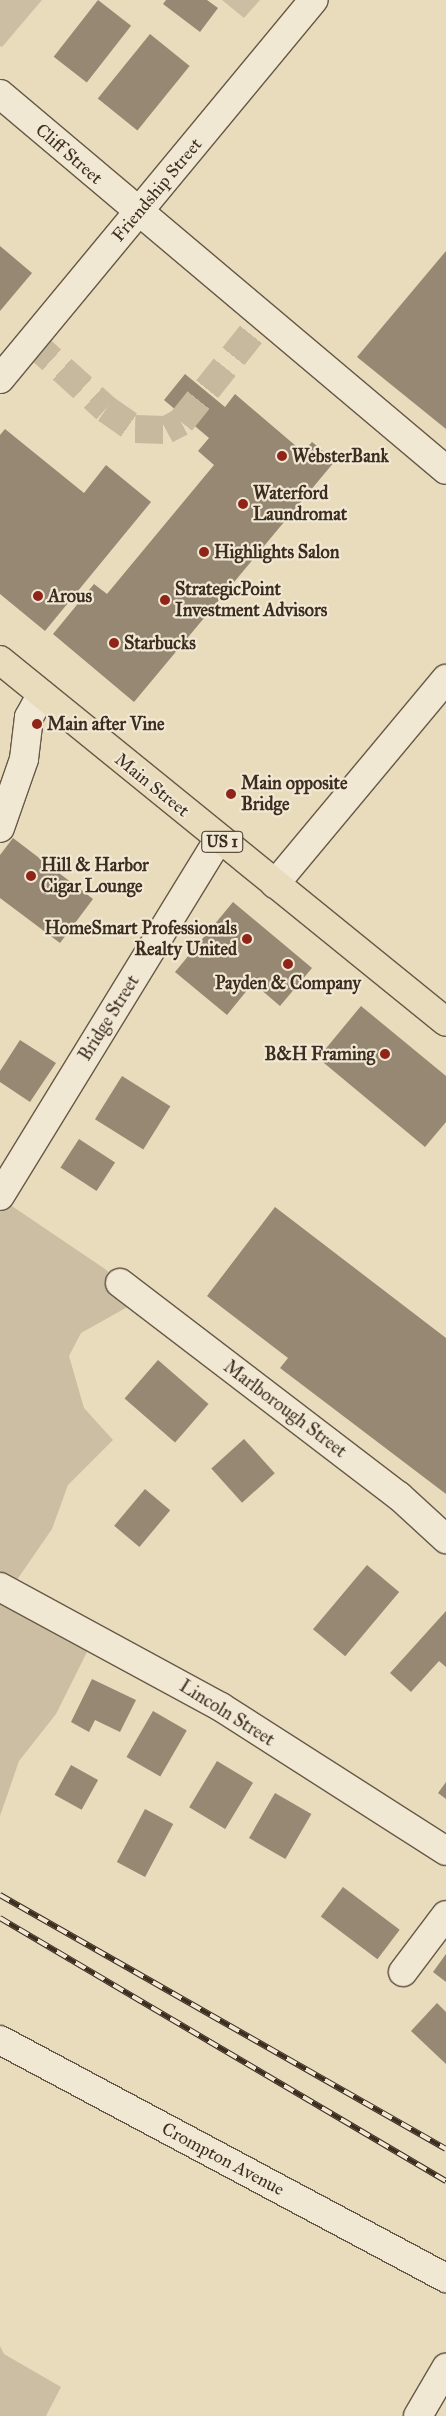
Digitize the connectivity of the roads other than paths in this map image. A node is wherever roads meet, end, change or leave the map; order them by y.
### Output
1 (314, 0) edge
2 (0, 94) edge
3 (138, 213) junction
4 (0, 379) edge
5 (446, 470) edge
6 (0, 660) edge
7 (446, 679) edge
8 (42, 694) junction
9 (0, 828) edge
10 (219, 839) junction
11 (275, 884) junction
12 (446, 1022) edge
13 (2, 1186) edge
14 (120, 1283) dead end
15 (446, 1539) edge
16 (0, 1587) edge
17 (446, 1851) edge
18 (446, 1915) edge
19 (403, 1972) dead end
20 (0, 2040) edge
21 (446, 2278) edge
22 (446, 2368) edge
23 (418, 2416) edge

1 - 3 street, Friendship Street
2 - 3 street, Cliff Street
3 - 4 street, Friendship Street
3 - 5 street, Cliff Street
6 - 8 main road, Main Street / US 1
7 - 11 street
8 - 9 street
8 - 10 main road, Main Street / US 1
10 - 11 main road, Main Street / US 1
10 - 13 street, Bridge Street
11 - 12 main road, Main Street / US 1
14 - 15 street, Marlborough Street
16 - 17 street, Lincoln Street
18 - 19 street
20 - 21 street, Crompton Avenue
22 - 23 street

